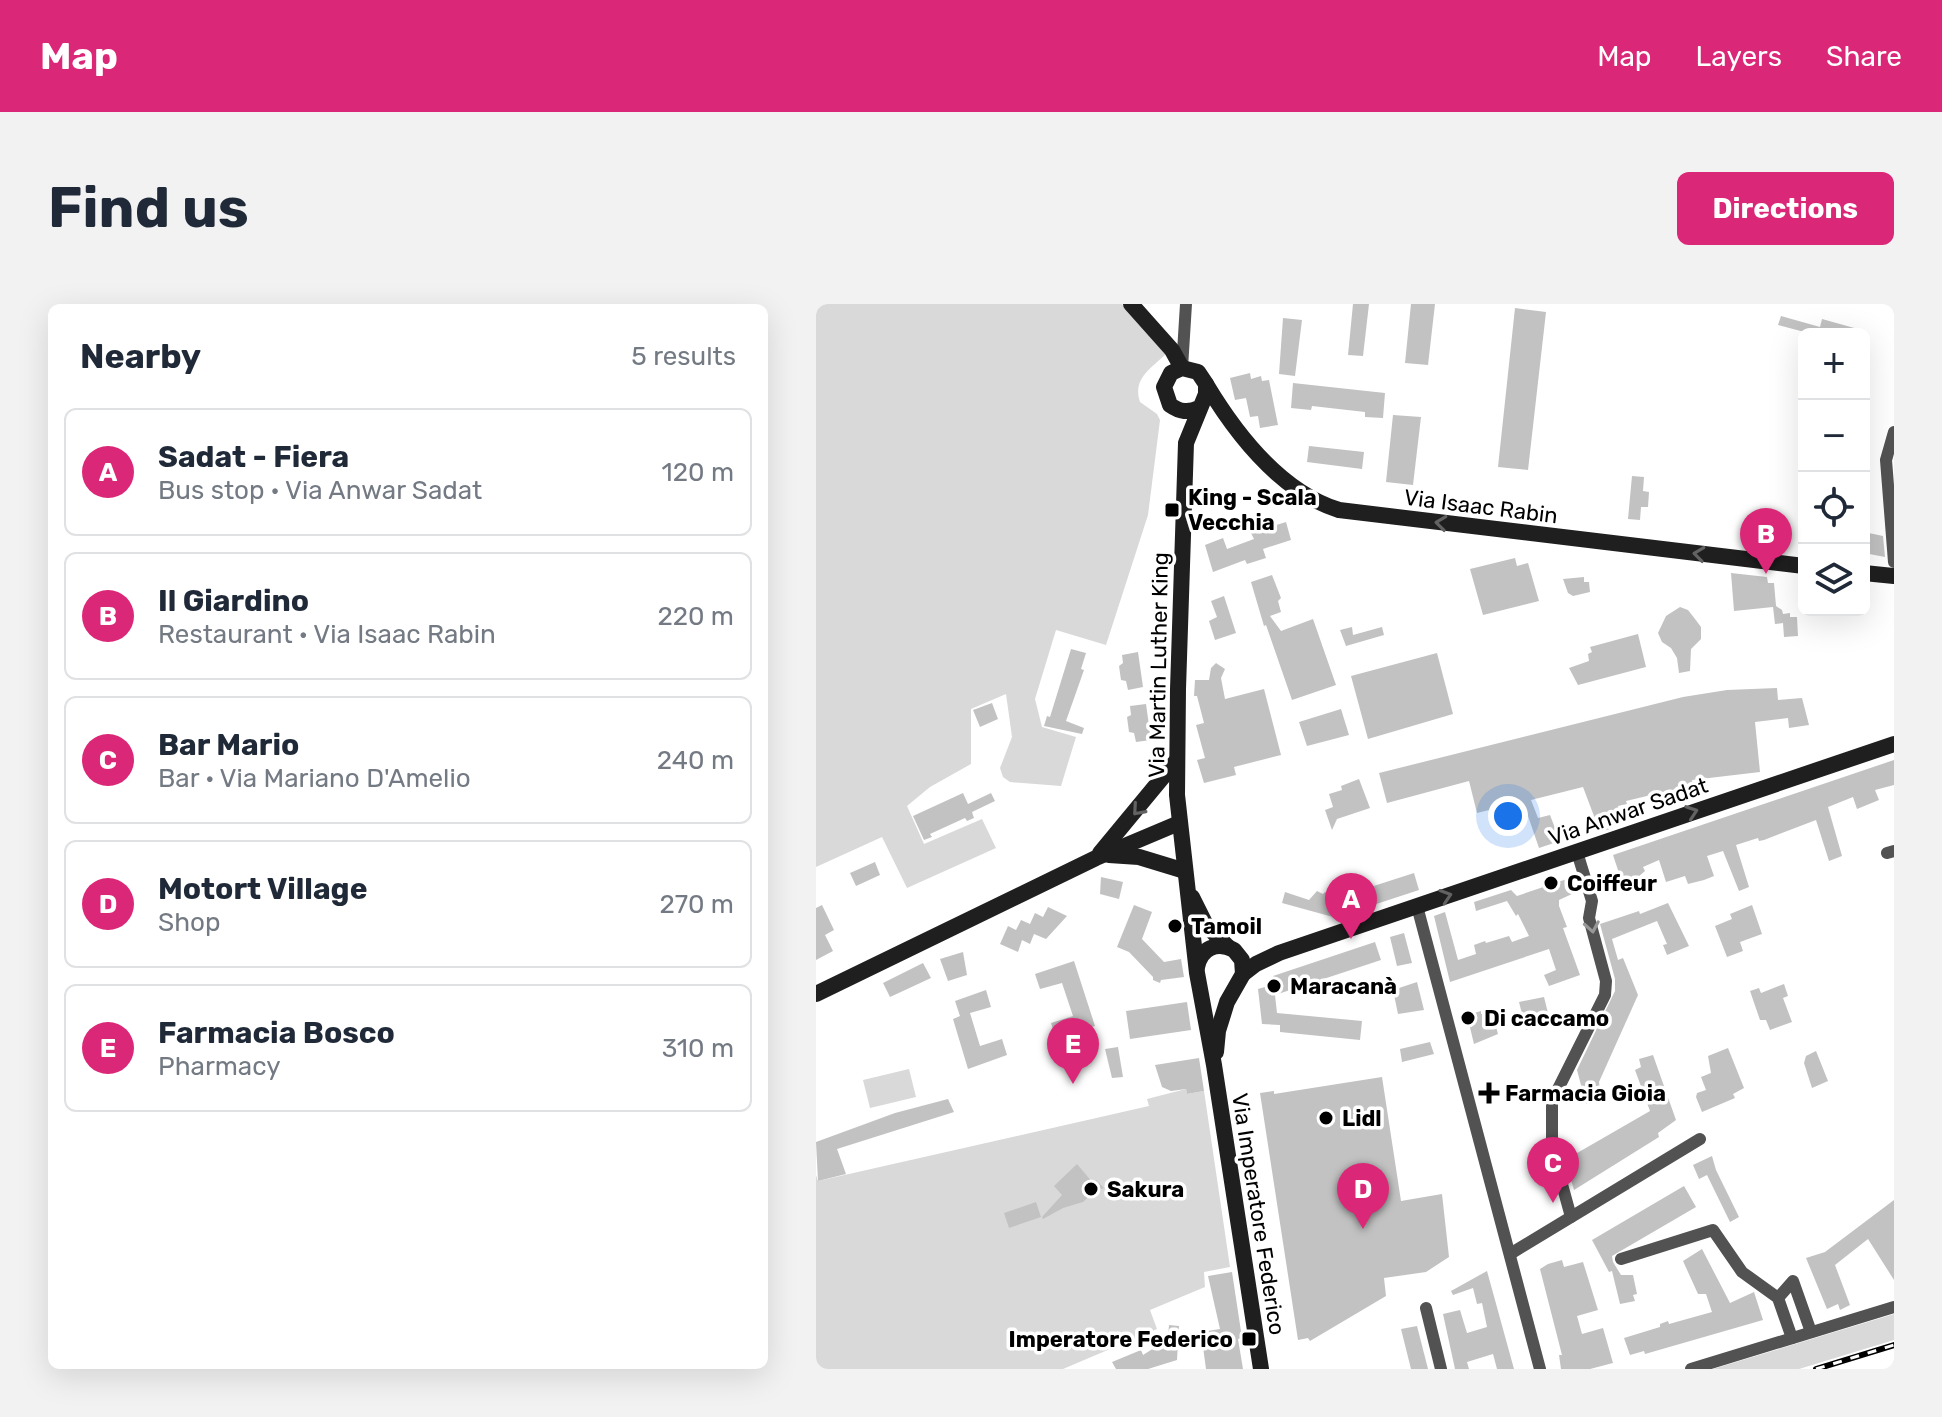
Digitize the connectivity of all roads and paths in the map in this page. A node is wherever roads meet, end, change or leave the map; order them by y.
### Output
1 (1131, 304) edge
2 (1186, 304) edge
3 (1166, 343) junction
4 (1195, 375) junction
5 (1199, 408) junction
6 (1176, 409) junction
7 (1894, 432) edge
8 (1186, 443) junction
9 (1894, 562) edge
10 (1798, 565) edge
11 (1870, 574) edge
12 (1894, 576) edge
13 (1894, 744) edge
14 (1177, 760) junction
15 (1179, 823) junction
16 (1577, 852) junction
17 (1096, 858) junction
18 (1186, 880) junction
19 (1417, 906) junction
20 (1228, 947) junction
21 (1197, 973) junction
22 (1243, 974) junction
23 (1232, 989) junction
24 (816, 994) edge
25 (1214, 1065) junction
26 (1700, 1139) dead end
27 (1571, 1217) junction
28 (1510, 1254) junction
29 (1621, 1259) dead end
30 (1778, 1298) junction
31 (1894, 1307) edge
32 (1426, 1308) dead end
33 (1811, 1332) junction
34 (1792, 1338) junction
35 (1261, 1369) edge
36 (1441, 1369) edge
37 (1540, 1369) edge
38 (1691, 1369) edge

1 - 3 street, Via Isaac Rabin
2 - 3 street
2 - 4 street
3 - 4 street, Via Isaac Rabin
4 - 5 street
4 - 6 street
10 -> 4 street, Via Isaac Rabin
5 - 6 street
5 - 8 street, Via Martin Luther King
6 - 8 street, Via Martin Luther King
7 - 9 street
8 - 14 street, Via Martin Luther King
11 - 12 street
16 -> 13 street, Via Anwar Sadat
14 - 15 street, Via Martin Luther King
14 -> 17 street
15 - 17 street
15 - 18 street, Via Martin Luther King
19 -> 16 street, Via Anwar Sadat
16 -> 27 street
17 - 18 street
17 - 24 street
18 - 20 street
18 - 21 street, Via Martin Luther King
19 - 22 street, Via Anwar Sadat
19 - 28 street
20 - 21 street
20 - 22 street
21 - 23 street
21 - 25 street, Via Imperatore Federico
22 - 23 street
23 - 25 street
25 - 35 street, Via Imperatore Federico
26 - 27 street
27 - 28 street
28 - 37 street
29 - 30 street
30 - 33 street
30 - 34 street
31 - 33 street
32 - 36 street
33 - 34 street
34 - 38 street

